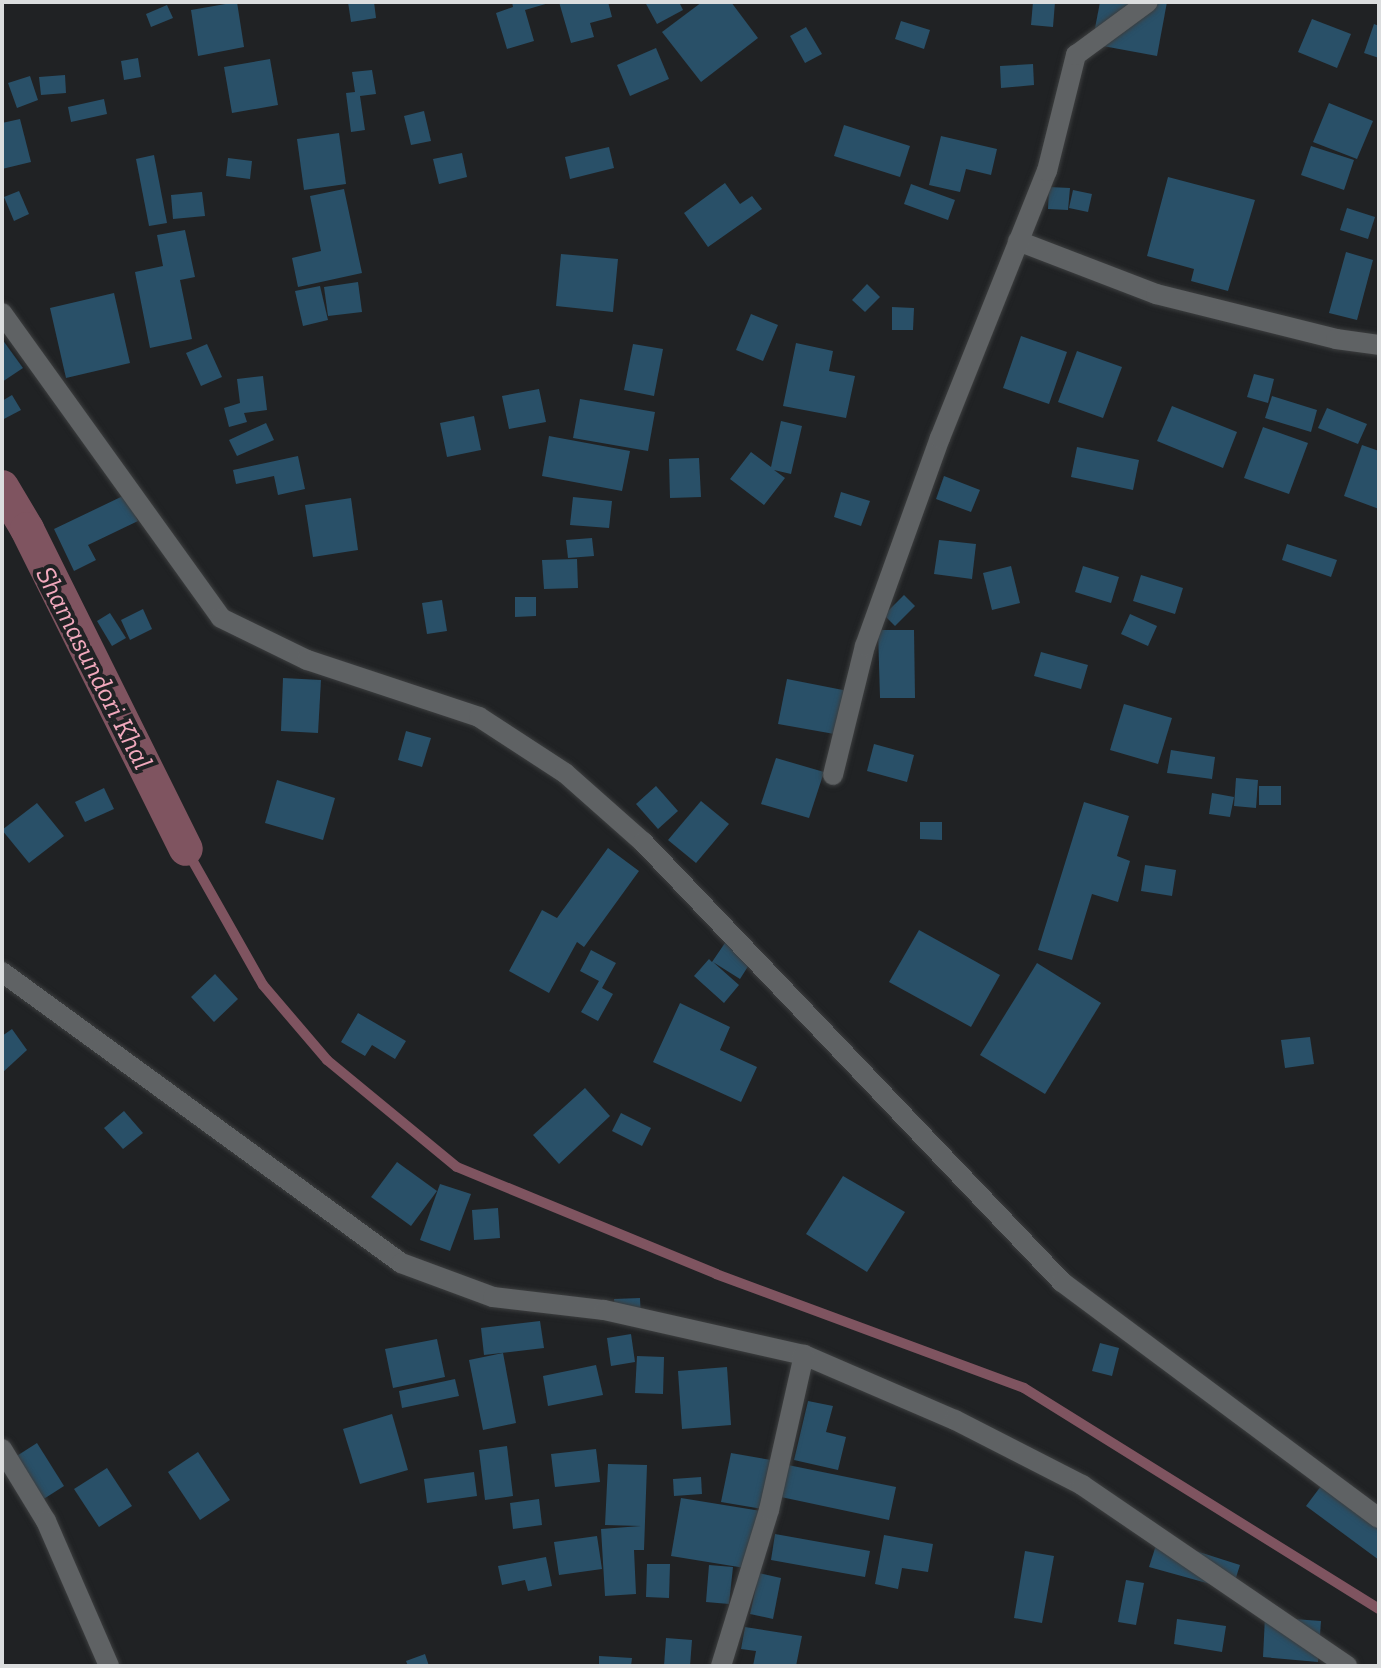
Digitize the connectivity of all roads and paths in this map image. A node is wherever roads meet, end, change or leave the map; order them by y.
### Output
1 (1148, 2) edge
2 (1018, 241) junction
3 (2, 313) edge
4 (1379, 345) edge
5 (833, 775) dead end
6 (2, 972) edge
7 (804, 1355) junction
8 (2, 1449) edge
9 (1379, 1518) edge
10 (109, 1666) edge
11 (721, 1666) edge
12 (1347, 1666) edge

1 - 2 street
2 - 4 street
2 - 5 street
3 - 9 street
6 - 7 street
7 - 11 street
7 - 12 street
8 - 10 street

